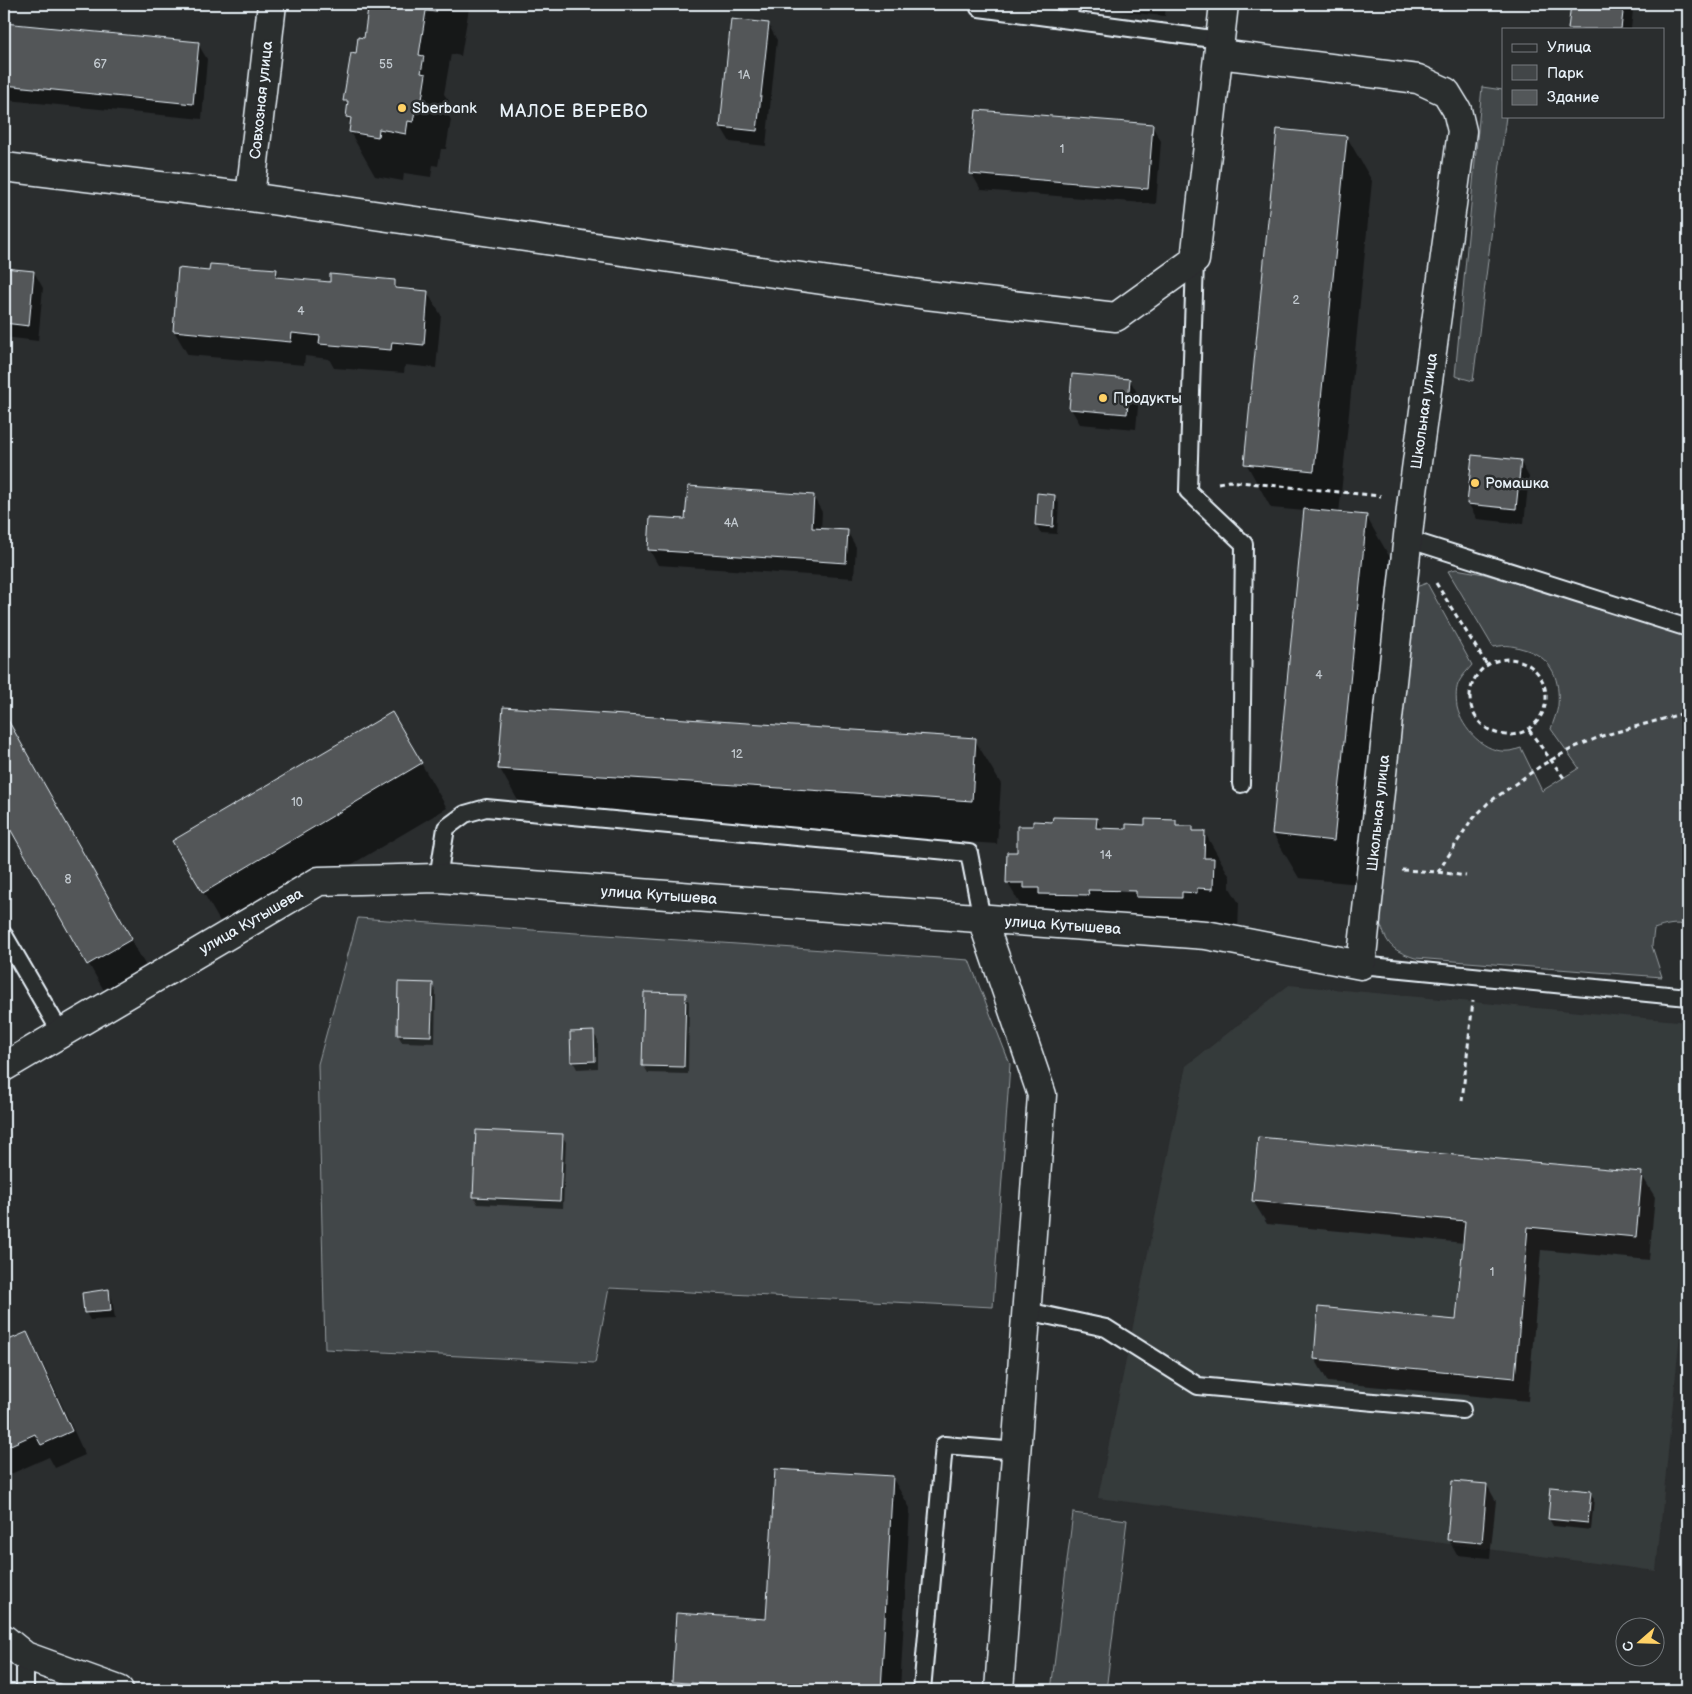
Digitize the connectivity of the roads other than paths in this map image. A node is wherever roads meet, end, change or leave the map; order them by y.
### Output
1 (272, 4) edge
2 (979, 4) edge
3 (1224, 4) edge
4 (1069, 12) edge
5 (1220, 47) junction
6 (4, 167) edge
7 (250, 197) junction
8 (1195, 260) junction
9 (1407, 539) junction
10 (1688, 628) edge
11 (1241, 784) dead end
12 (438, 878) junction
13 (982, 919) junction
14 (4, 935) edge
15 (1361, 964) junction
16 (1688, 997) edge
17 (61, 1033) junction
18 (4, 1067) edge
19 (1027, 1311) junction
20 (1462, 1410) dead end
21 (1018, 1451) junction
22 (4, 1640) edge
23 (25, 1656) junction
24 (25, 1690) edge
25 (119, 1690) edge
26 (922, 1690) edge
27 (1000, 1690) edge

1 - 7 street, Совхозная улица
2 - 4 lane
3 - 5 street
4 - 5 lane
5 - 8 street
5 - 9 street, Школьная улица
6 - 7 street
7 - 8 street
8 - 11 lane
9 - 10 lane
9 - 15 street, Школьная улица
12 - 13 street, улица Кутышева
12 - 13 lane
12 - 17 street, улица Кутышева
13 - 15 street, улица Кутышева
13 - 19 street
14 - 17 lane
15 - 16 lane
17 - 18 street, улица Кутышева
19 - 20 lane
19 - 21 street
21 - 26 lane
21 - 27 street
22 - 23 street
23 - 24 lane
23 - 25 street

